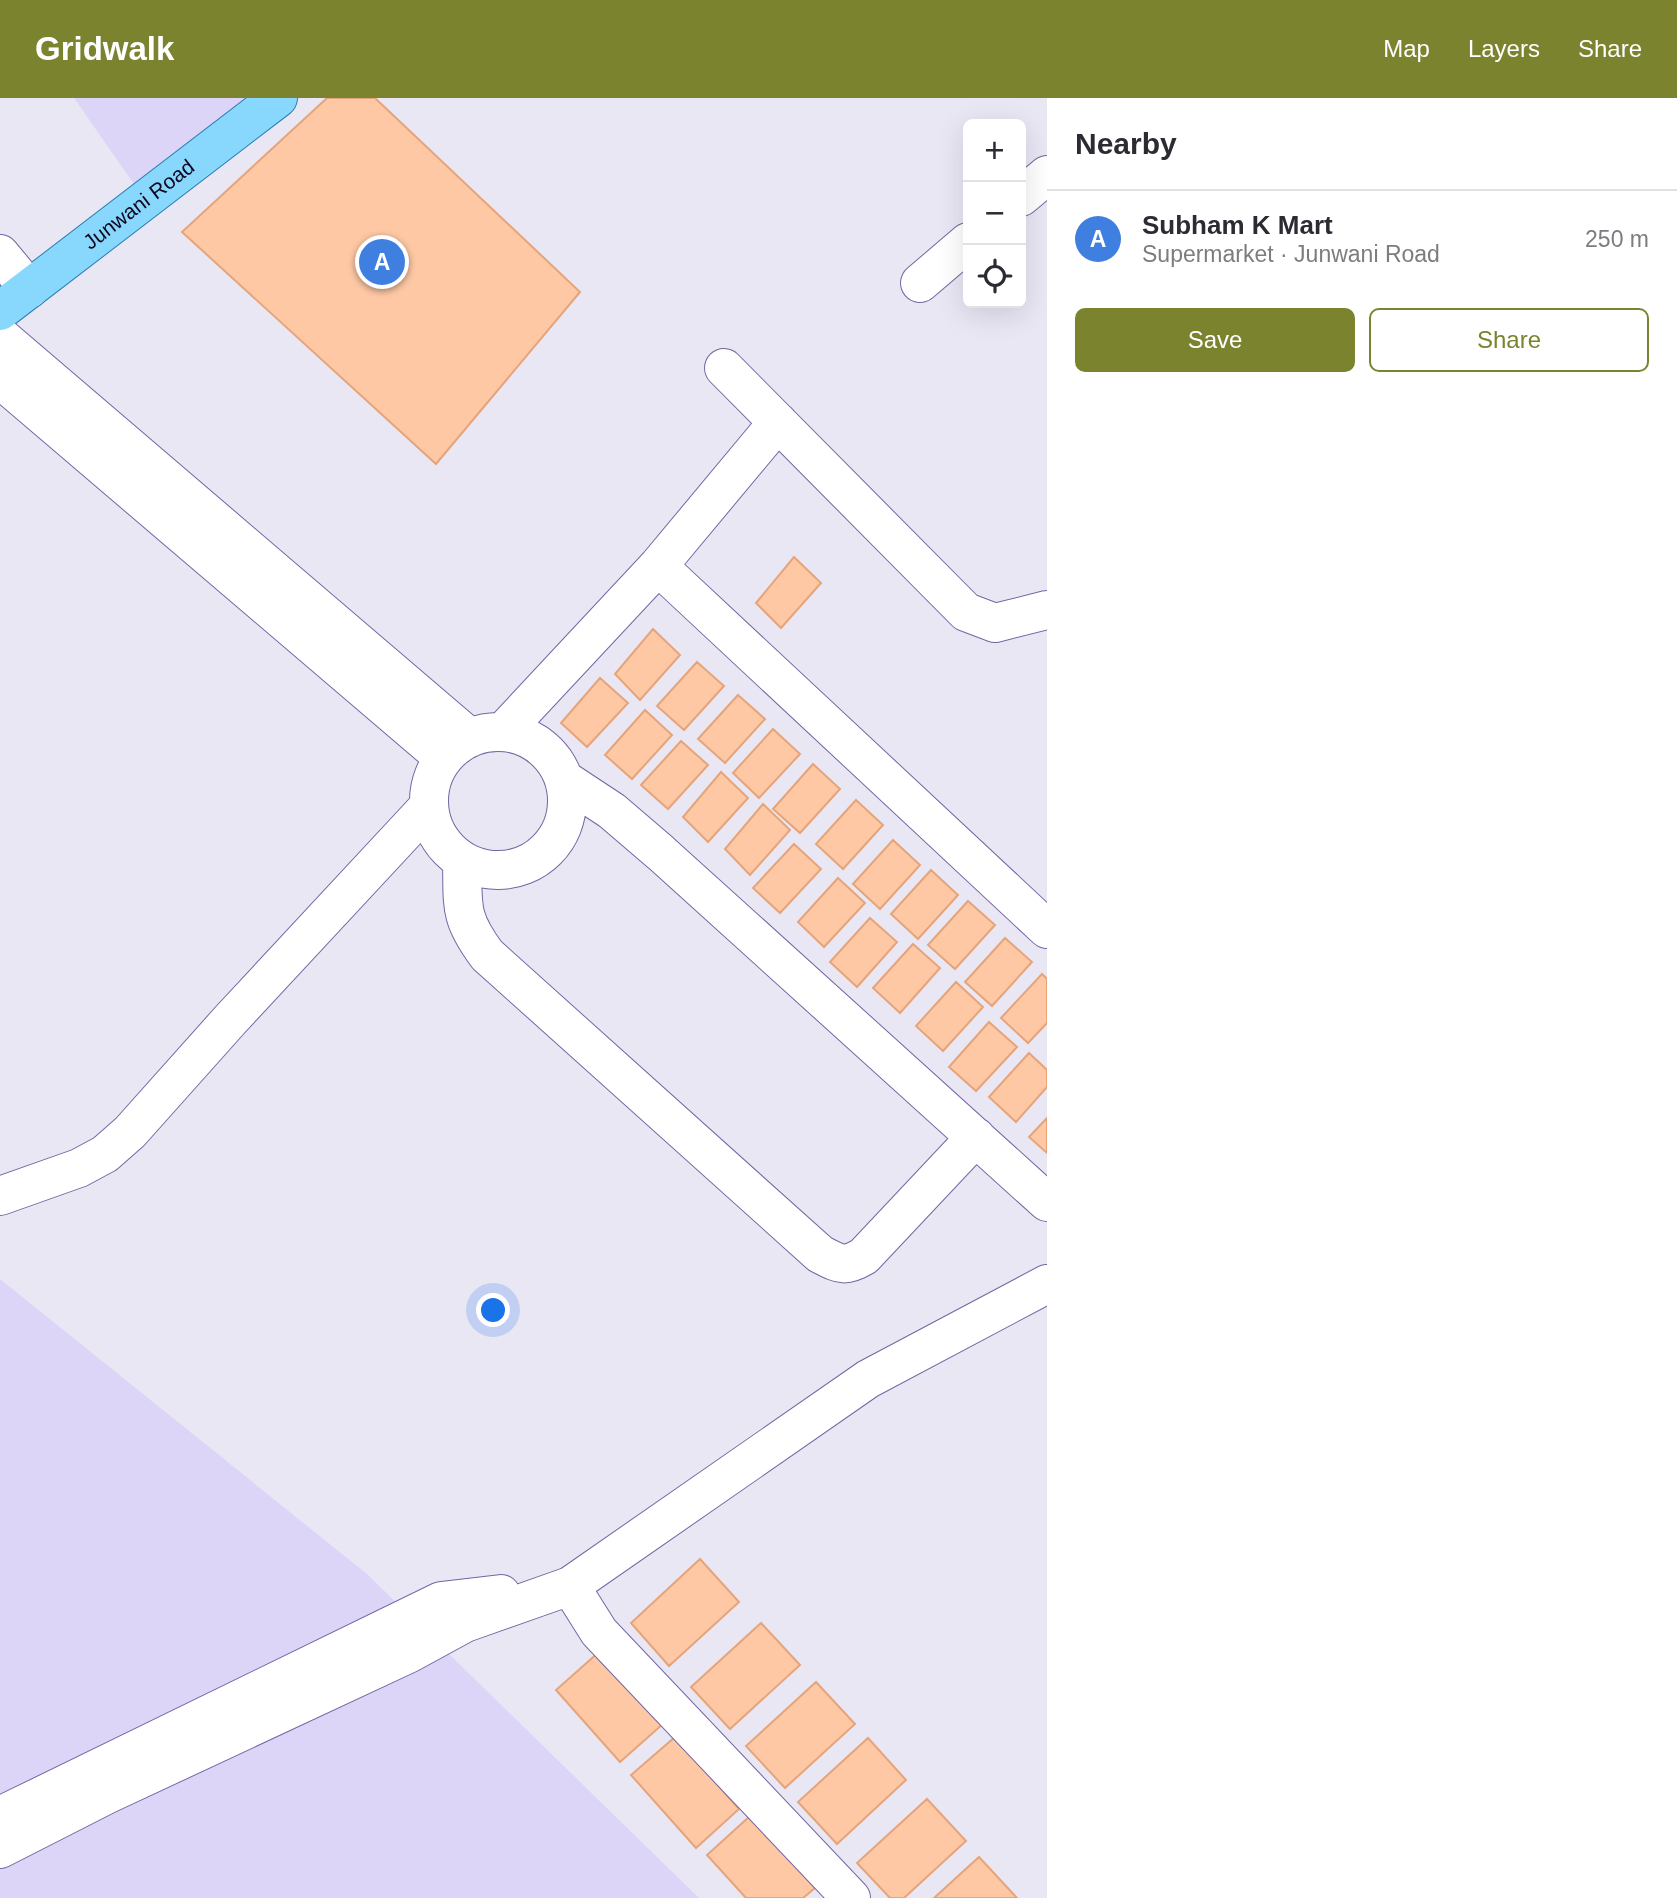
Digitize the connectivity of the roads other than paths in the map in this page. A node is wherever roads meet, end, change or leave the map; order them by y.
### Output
1 (278, 98) edge
2 (1047, 175) edge
3 (1026, 193) edge
4 (964, 245) edge
5 (0, 254) edge
6 (920, 283) dead end
7 (14, 300) edge
8 (0, 336) edge
9 (724, 368) dead end
10 (0, 379) edge
11 (778, 422) junction
12 (658, 566) junction
13 (1047, 610) edge
14 (472, 743) junction
15 (565, 780) junction
16 (429, 806) junction
17 (462, 861) junction
18 (1047, 929) edge
19 (976, 1137) junction
20 (0, 1196) edge
21 (1047, 1202) edge
22 (1047, 1284) edge
23 (570, 1586) junction
24 (0, 1816) edge
25 (0, 1849) edge
26 (851, 1898) edge

1 - 7 main road, Junwani Road
2 - 3 street
4 - 6 street
5 - 7 street
8 - 14 street
9 - 11 street
10 - 14 street
11 - 12 street
11 - 13 street
12 - 14 street
12 - 18 street
14 - 15 street
14 - 16 street
15 - 17 street
15 - 19 street
16 - 17 street
16 - 20 street
17 - 19 street
19 - 21 street
22 - 23 street
23 - 24 street
23 - 25 street
23 - 26 street

